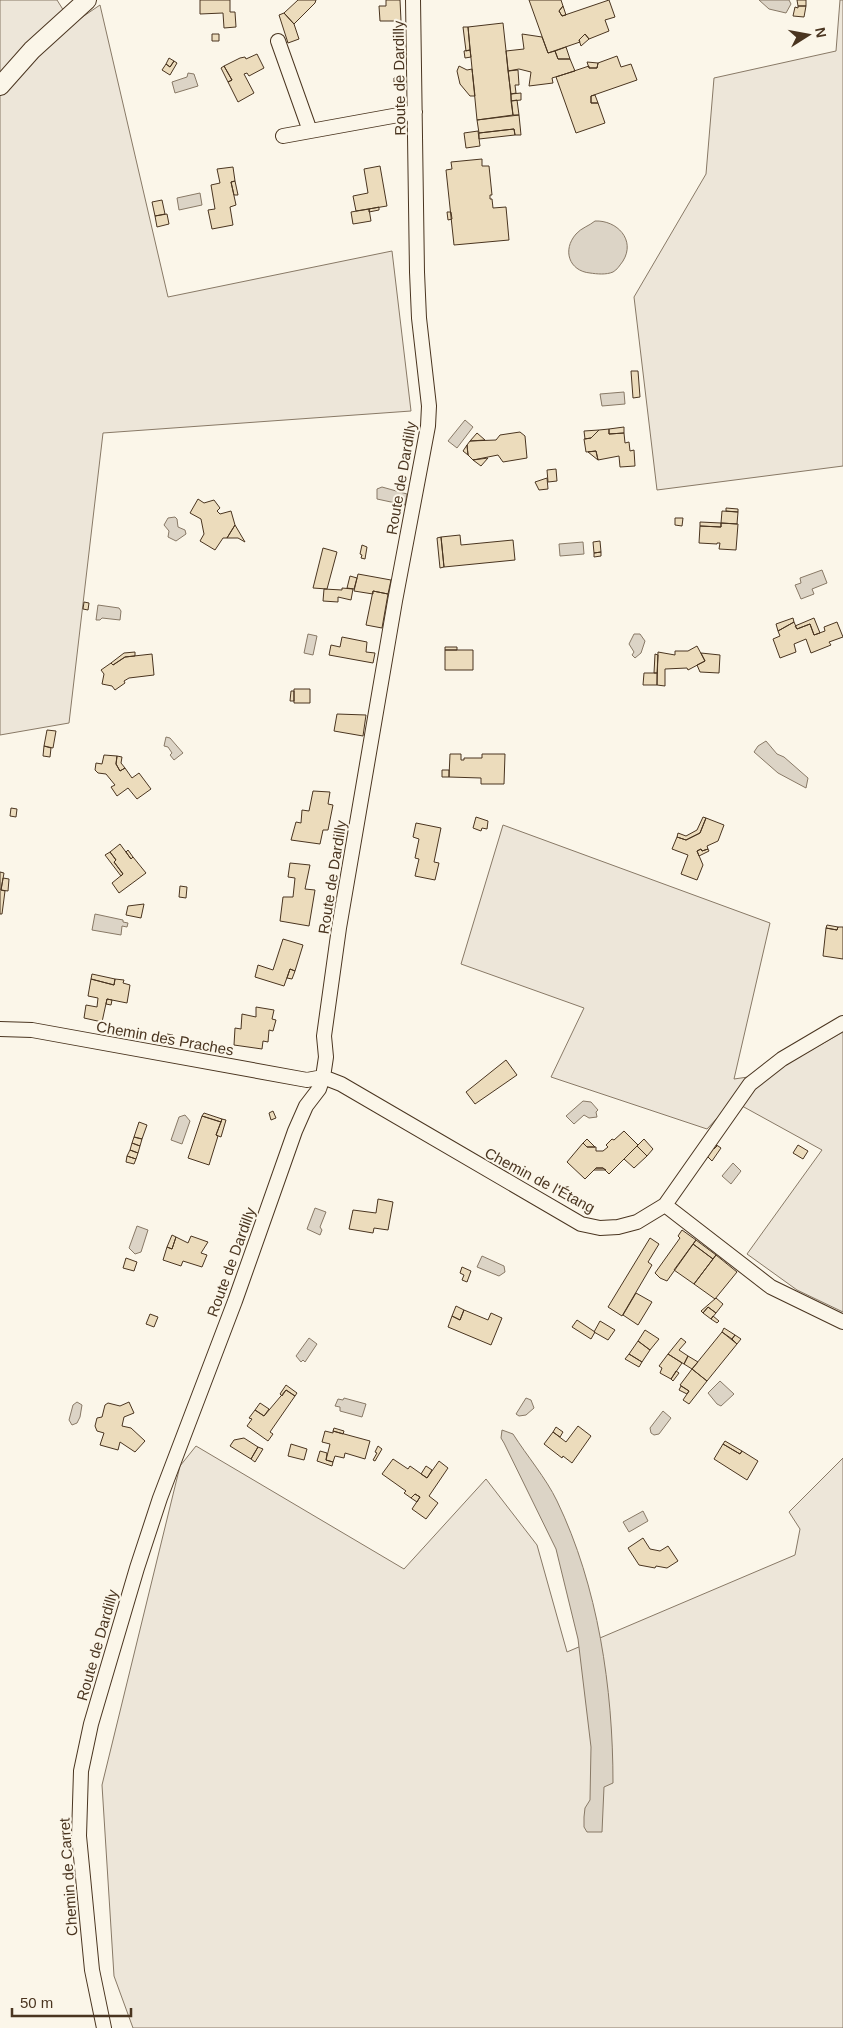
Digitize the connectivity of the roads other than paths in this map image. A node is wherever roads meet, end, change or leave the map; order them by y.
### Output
1 (87, 0) edge
2 (413, 0) edge
3 (278, 41) dead end
4 (0, 86) edge
5 (416, 112) junction
6 (310, 131) junction
7 (283, 136) dead end
8 (843, 1023) edge
9 (0, 1029) edge
10 (323, 1076) junction
11 (665, 1205) junction
12 (843, 1322) edge
13 (91, 1724) joint
14 (104, 2028) edge

1 - 4 street
2 - 5 street, Route de Dardilly
3 - 6 street
5 - 6 street
5 - 10 street, Route de Dardilly
6 - 7 street
8 - 11 street
9 - 10 street, Chemin des Praches
10 - 11 street, Chemin de l'Étang
10 - 13 street, Route de Dardilly
11 - 12 street
13 - 14 street, Chemin de Carret

